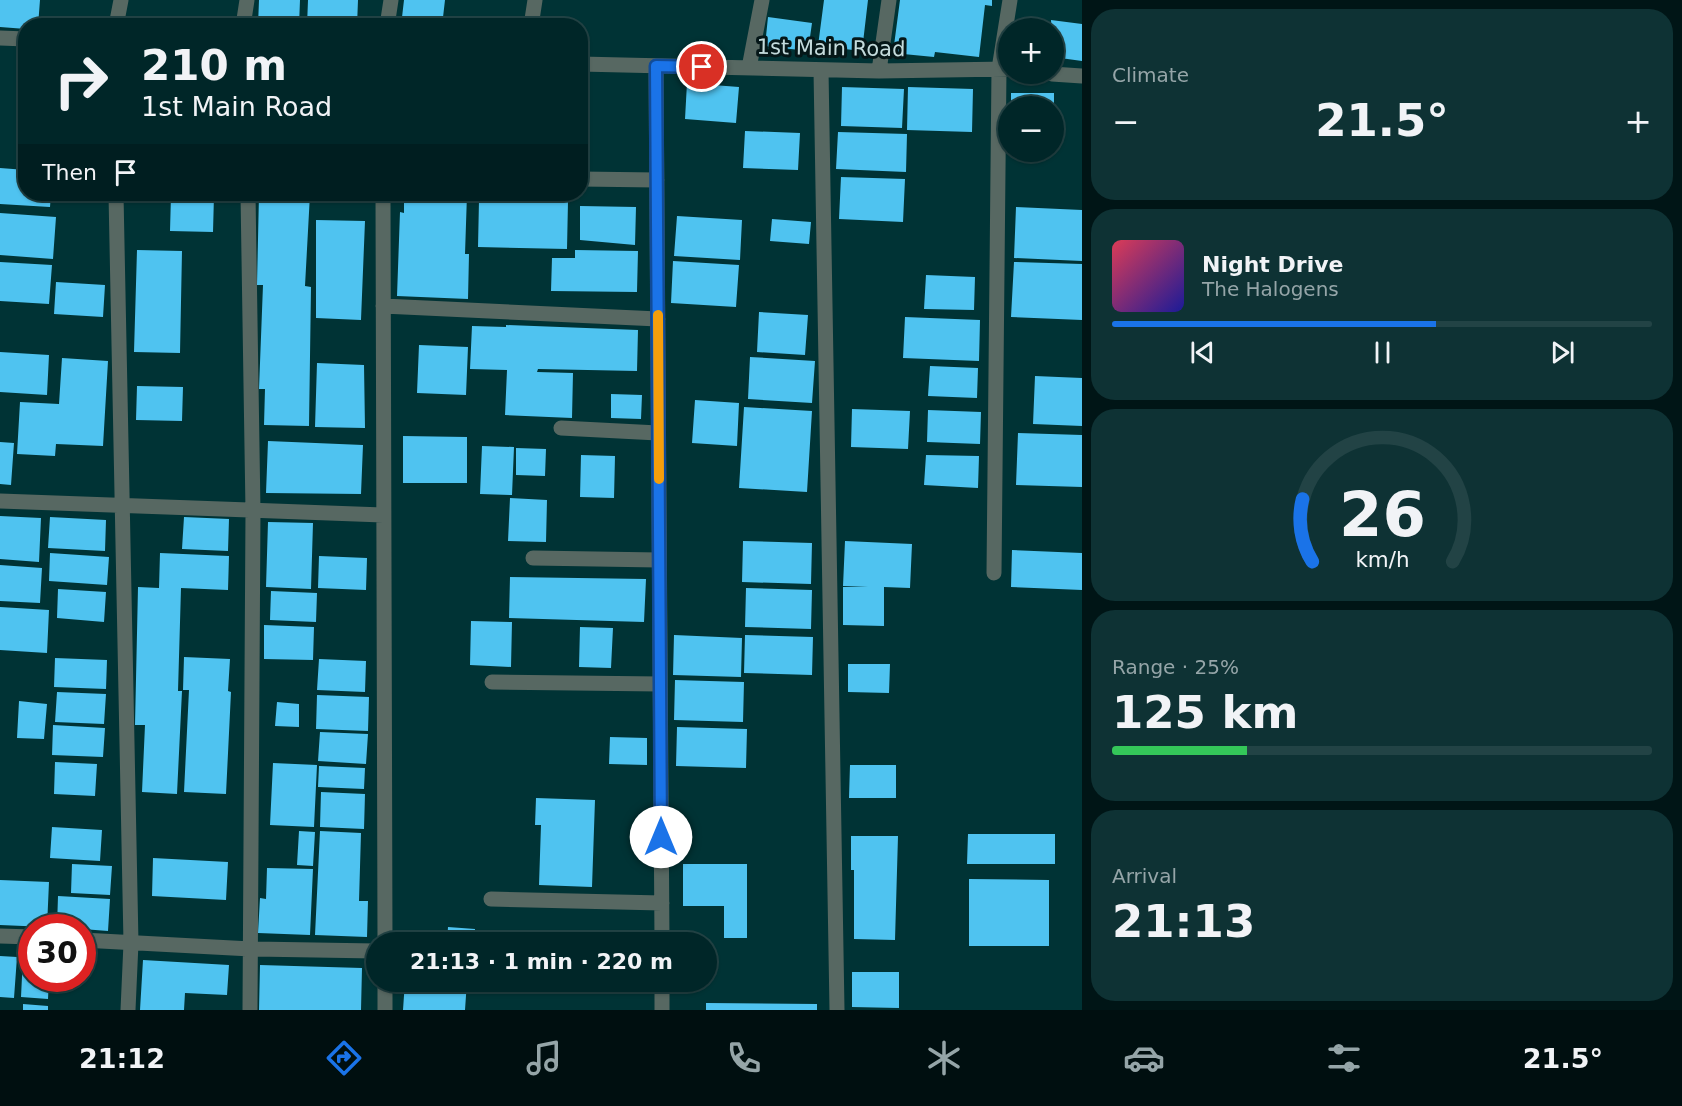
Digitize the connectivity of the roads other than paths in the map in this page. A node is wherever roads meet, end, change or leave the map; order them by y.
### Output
1 (121, 0) edge
2 (247, 0) edge
3 (391, 0) edge
4 (535, 0) edge
5 (762, 0) edge
6 (889, 0) edge
7 (1010, 0) edge
8 (118, 18) edge
9 (244, 18) edge
10 (388, 18) edge
11 (532, 18) edge
12 (1008, 18) edge
13 (0, 38) edge
14 (18, 39) edge
15 (588, 64) edge
16 (656, 66) junction
17 (749, 68) junction
18 (998, 69) edge
19 (821, 70) junction
20 (879, 70) junction
21 (1064, 75) edge
22 (1082, 76) edge
23 (1004, 84) edge
24 (588, 179) edge
25 (657, 180) junction
26 (116, 201) edge
27 (248, 201) edge
28 (382, 201) edge
29 (383, 306) junction
30 (658, 319) junction
31 (561, 428) dead end
32 (658, 433) junction
33 (0, 501) edge
34 (121, 506) junction
35 (253, 511) junction
36 (383, 515) junction
37 (533, 558) dead end
38 (659, 560) junction
39 (994, 573) dead end
40 (492, 682) dead end
41 (660, 684) junction
42 (491, 899) dead end
43 (662, 903) junction
44 (385, 932) edge
45 (662, 932) edge
46 (0, 936) edge
47 (18, 937) edge
48 (96, 941) edge
49 (131, 943) junction
50 (251, 949) junction
51 (366, 951) edge
52 (385, 992) edge
53 (662, 992) edge
54 (128, 1010) edge
55 (250, 1010) edge
56 (386, 1010) edge
57 (662, 1010) edge
58 (837, 1010) edge

1 - 8 street
2 - 9 street
3 - 10 street
4 - 11 street
5 - 17 street
6 - 20 street
7 - 12 street
13 - 14 street
15 - 16 street, 1st Main Road
16 - 17 street, 1st Main Road
16 - 25 street
17 - 19 street, 1st Main Road
18 - 20 street, 1st Main Road
19 - 20 street, 1st Main Road
19 - 58 street
21 - 22 street
23 - 39 street
24 - 25 street
25 - 30 street
26 - 34 street
27 - 35 street
28 - 29 street
29 - 30 street
29 - 36 street
30 - 32 street
31 - 32 street
32 - 38 street
33 - 34 street
34 - 35 street
34 - 49 street
35 - 36 street
35 - 50 street
36 - 44 street
37 - 38 street
38 - 41 street
40 - 41 street
41 - 43 street
42 - 43 street
43 - 45 street
46 - 47 street
48 - 49 street
49 - 50 street
49 - 54 street
50 - 51 street
50 - 55 street
52 - 56 street
53 - 57 street

